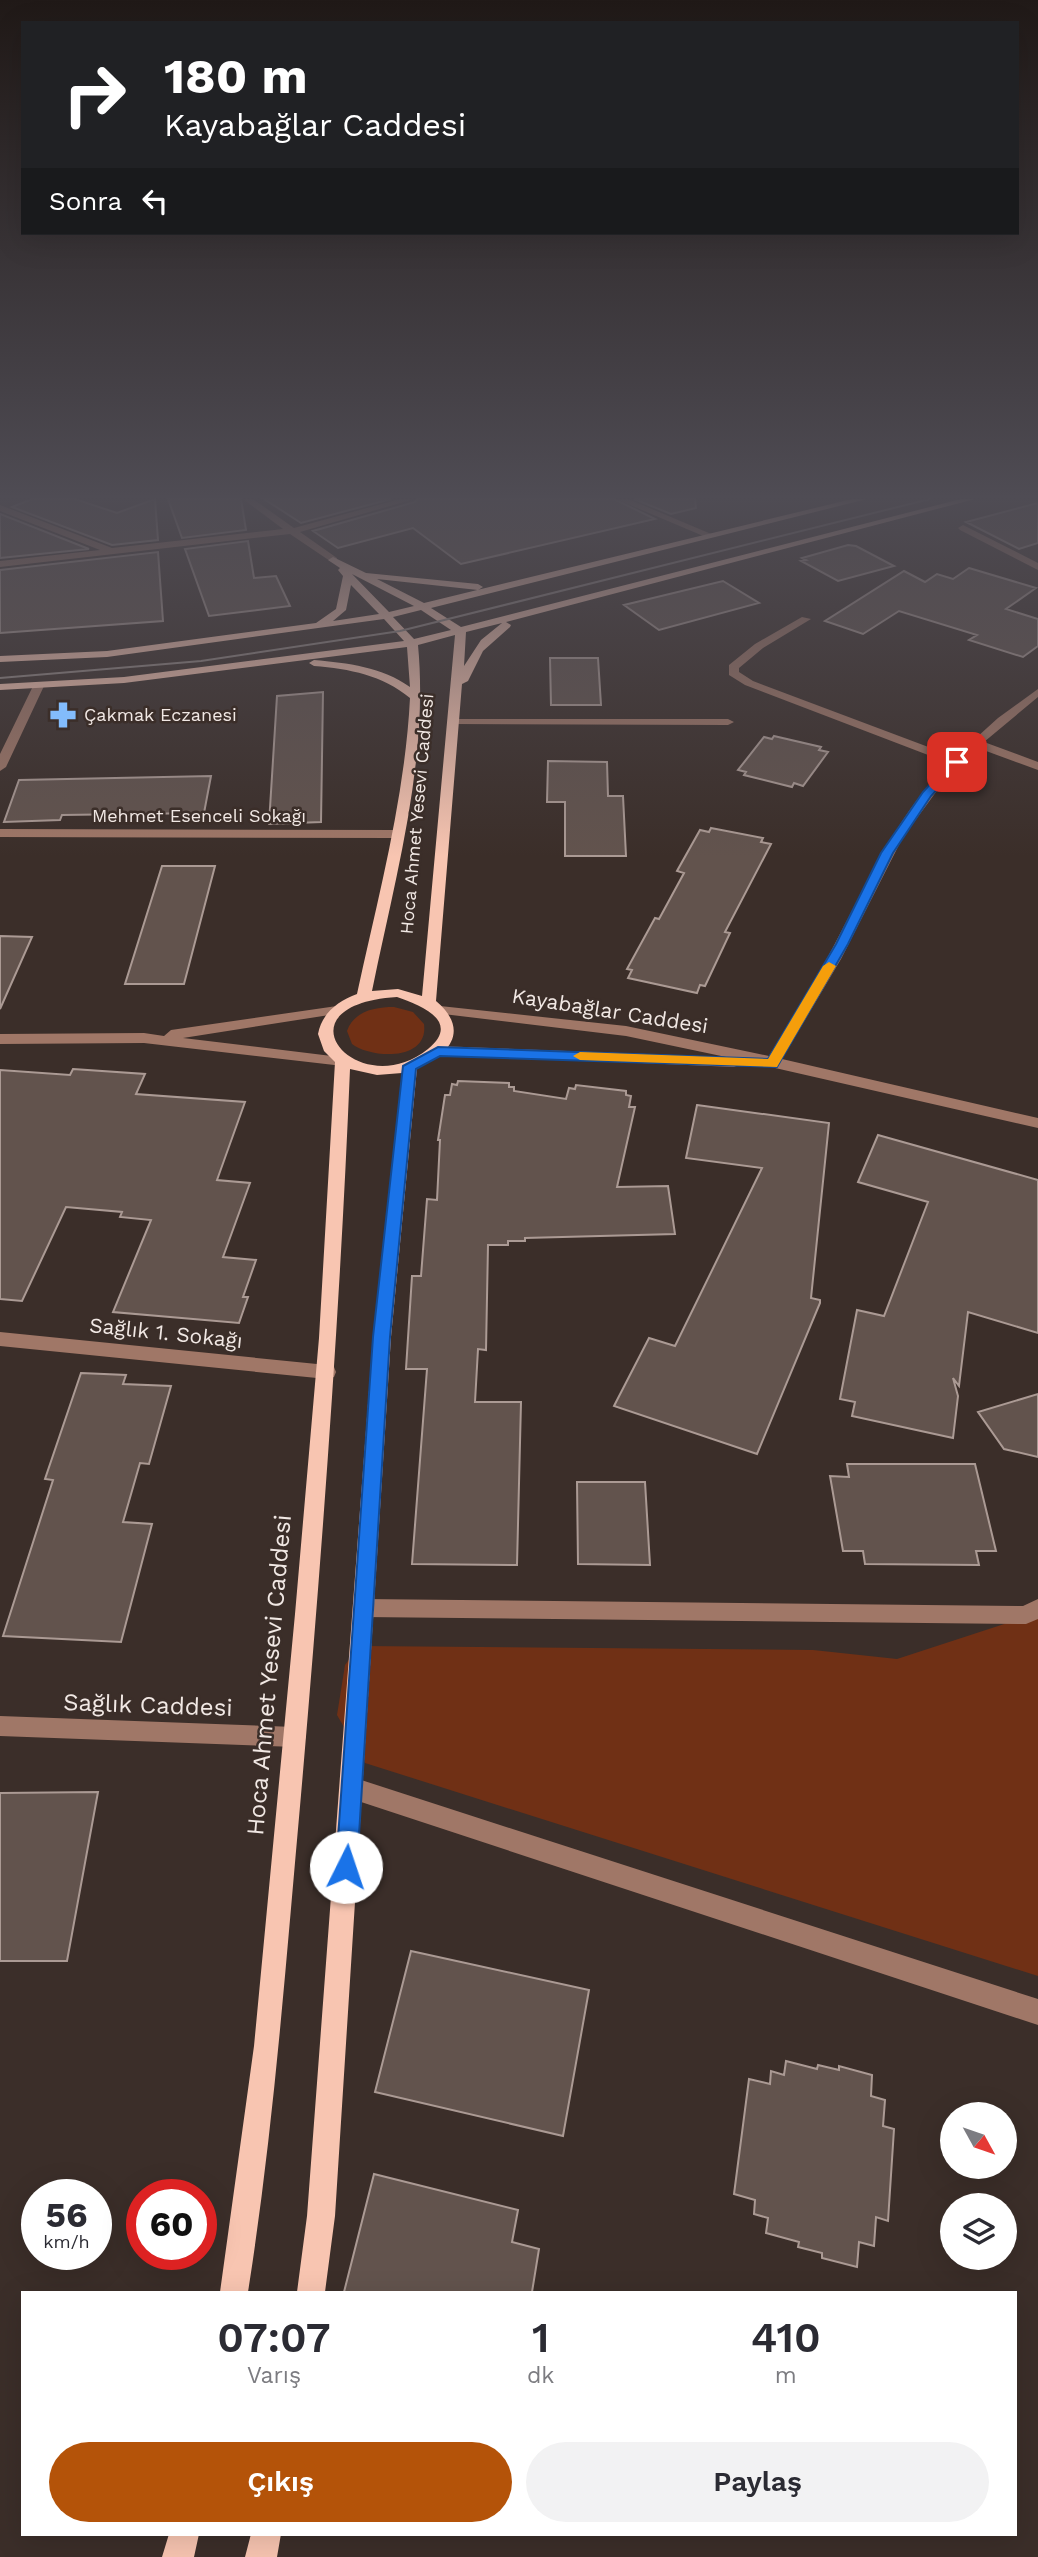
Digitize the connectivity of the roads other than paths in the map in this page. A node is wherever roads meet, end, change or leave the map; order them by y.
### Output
1 (330, 618) edge
2 (369, 618) edge
3 (386, 618) edge
4 (440, 618) edge
5 (511, 618) edge
6 (517, 618) edge
7 (806, 620) dead end
8 (319, 626) junction
9 (461, 632) junction
10 (412, 643) junction
11 (0, 659) edge
12 (279, 660) junction
13 (38, 685) junction
14 (0, 687) edge
15 (1038, 692) edge
16 (456, 694) junction
17 (415, 697) junction
18 (454, 722) junction
19 (728, 722) dead end
20 (976, 743) junction
21 (957, 762) junction
22 (1038, 766) edge
23 (0, 767) edge
24 (0, 833) edge
25 (397, 834) junction
26 (364, 997) junction
27 (434, 1006) junction
28 (337, 1010) junction
29 (144, 1038) junction
30 (0, 1039) edge
31 (438, 1051) junction
32 (343, 1061) junction
33 (772, 1063) junction
34 (410, 1066) junction
35 (1038, 1123) edge
36 (0, 1339) edge
37 (327, 1372) junction
38 (363, 1608) junction
39 (1038, 1608) edge
40 (0, 1726) edge
41 (295, 1737) junction
42 (352, 1788) junction
43 (1038, 2012) edge
44 (234, 2291) edge
45 (311, 2291) edge
46 (183, 2536) edge
47 (266, 2536) edge
48 (178, 2557) edge
49 (261, 2557) edge

1 - 8 main road
2 - 8 main road
3 - 10 main road
4 - 9 main road
5 - 9 main road
6 - 16 main road
7 - 21 street
8 - 11 main road
9 - 10 main road
9 - 16 main road, Hoca Ahmet Yesevi Caddesi
10 - 12 main road
10 - 17 main road, Hoca Ahmet Yesevi Caddesi
12 - 13 main road
12 - 17 main road
13 - 14 main road
13 - 23 street
15 - 20 street
16 - 18 main road, Hoca Ahmet Yesevi Caddesi
17 - 25 main road, Hoca Ahmet Yesevi Caddesi
18 - 19 street
18 - 27 main road, Hoca Ahmet Yesevi Caddesi
20 - 21 street
20 - 22 street
21 - 33 street
24 - 25 street, Mehmet Esenceli Sokağı
25 - 26 main road, Hoca Ahmet Yesevi Caddesi
26 - 27 main road
26 - 28 main road
27 - 31 main road
27 - 33 street, Kayabağlar Caddesi
28 - 29 street
28 - 32 main road
29 - 30 street
29 - 32 street
31 - 33 street, Kayabağlar Caddesi
31 - 34 main road
32 - 34 main road
32 - 37 main road, Hoca Ahmet Yesevi Caddesi
33 - 35 street, Kayabağlar Caddesi
34 - 38 main road
36 - 37 street, Sağlık 1. Sokağı
37 - 41 main road, Hoca Ahmet Yesevi Caddesi
38 - 39 street
38 - 42 main road
40 - 41 street, Sağlık Caddesi
41 - 44 main road, Hoca Ahmet Yesevi Caddesi
42 - 43 street
42 - 45 main road
46 - 48 main road
47 - 49 main road

